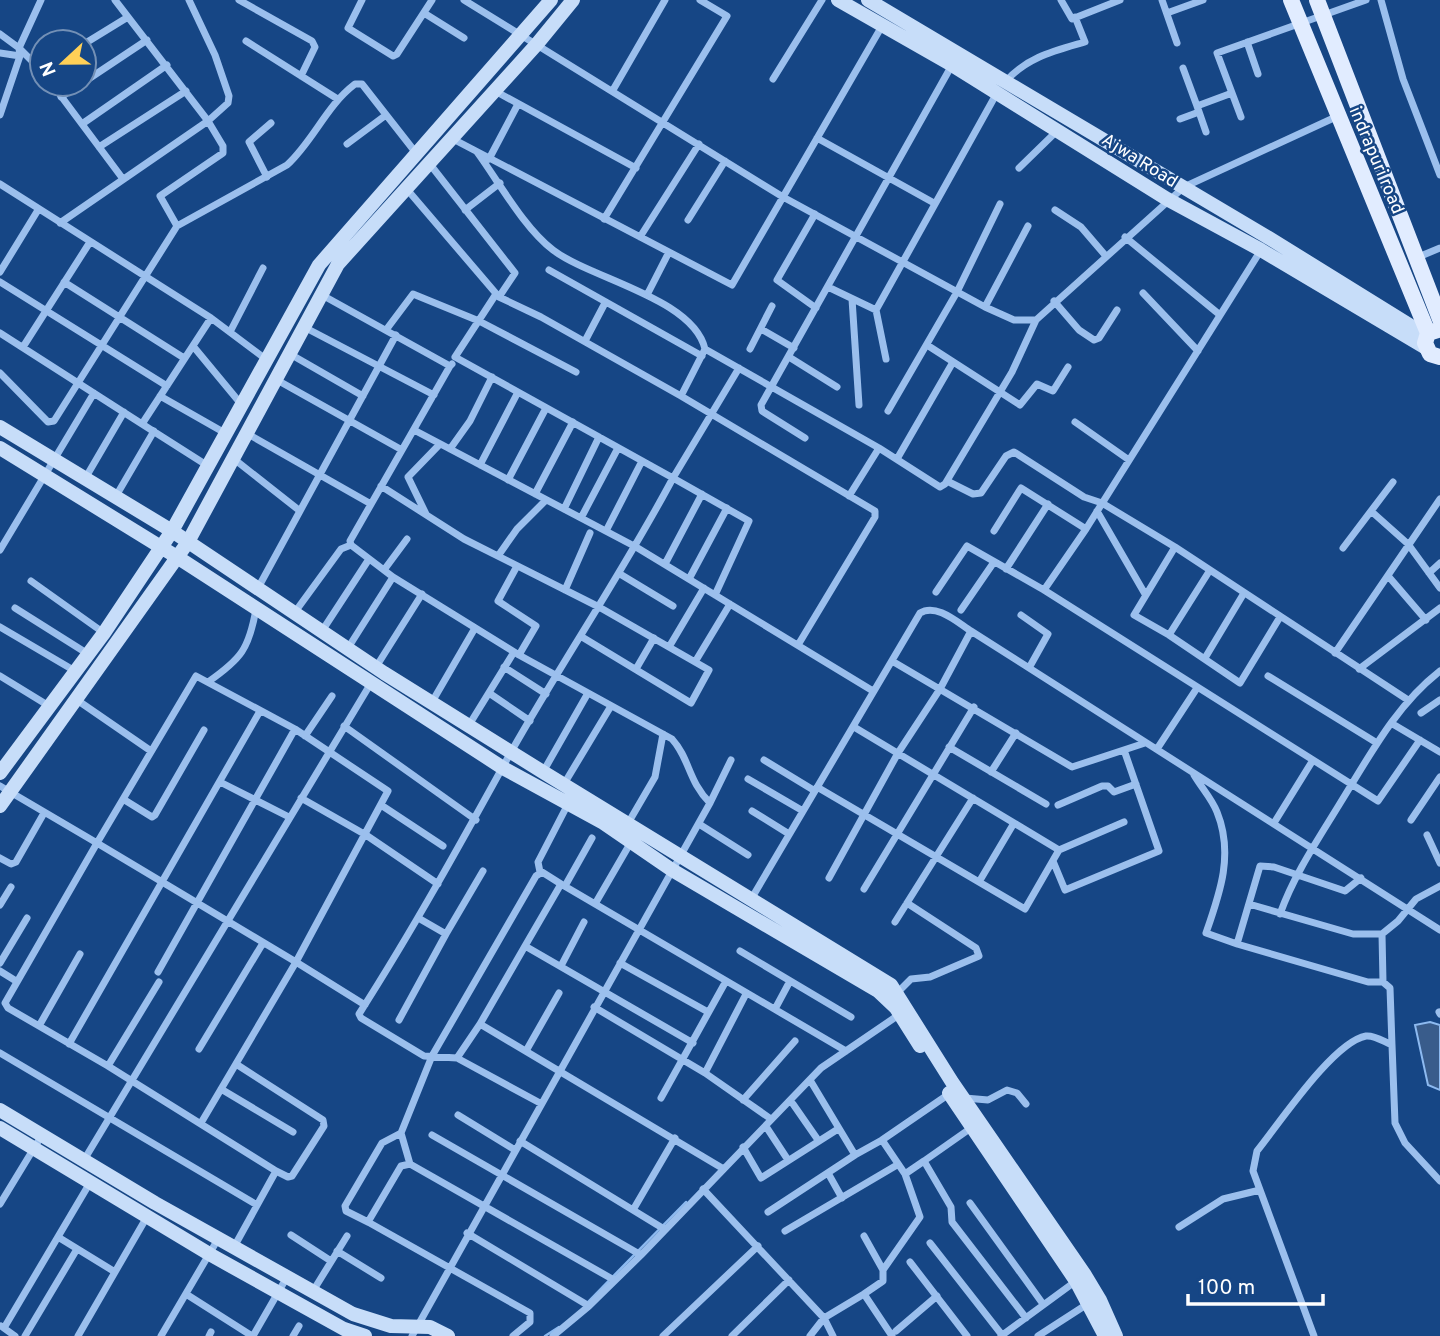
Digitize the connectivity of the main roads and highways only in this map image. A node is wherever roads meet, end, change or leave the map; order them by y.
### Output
1 (1291, 0) edge
2 (1320, 7) edge
3 (1440, 319) edge
4 (1434, 346) edge

1 - 4 main road, indrapuri road
2 - 3 main road, indrapuri road

